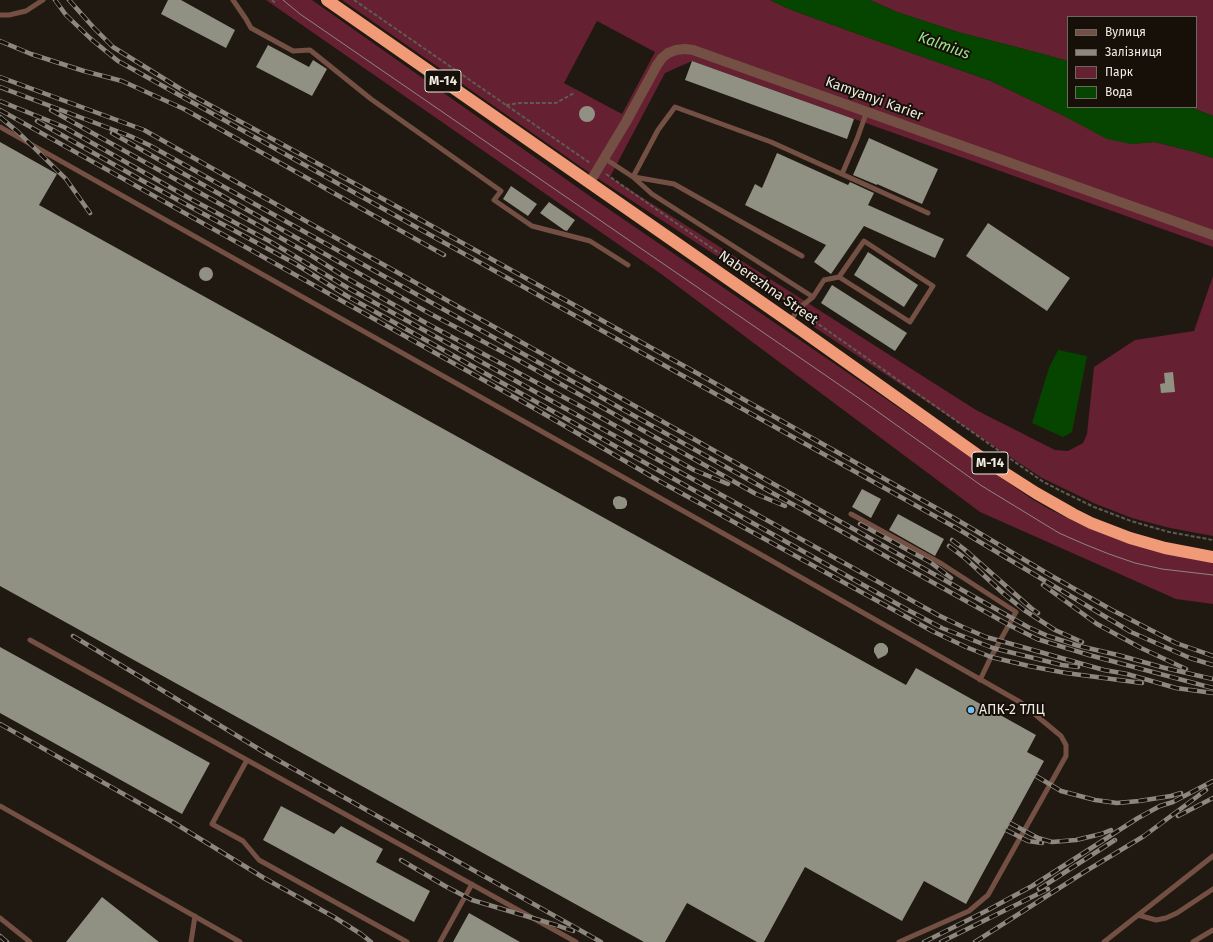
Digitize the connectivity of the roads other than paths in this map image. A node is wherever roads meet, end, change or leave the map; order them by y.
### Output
1 (43, 0) edge
2 (234, 0) edge
3 (327, 0) edge
4 (0, 15) edge
5 (867, 112) junction
6 (0, 128) edge
7 (604, 158) junction
8 (842, 174) junction
9 (633, 177) junction
10 (590, 182) junction
11 (928, 213) dead end
12 (1213, 235) edge
13 (802, 256) dead end
14 (628, 264) dead end
15 (839, 277) junction
16 (812, 297) junction
17 (790, 322) junction
18 (851, 514) dead end
19 (1213, 557) edge
20 (30, 640) dead end
21 (980, 680) junction
22 (247, 760) junction
23 (0, 806) edge
24 (1213, 856) edge
25 (472, 884) junction
26 (1213, 889) edge
27 (1138, 915) junction
28 (195, 916) junction
29 (0, 918) edge
30 (1213, 930) edge
31 (30, 942) edge
32 (192, 942) edge
33 (240, 942) edge
34 (407, 942) edge
35 (440, 942) edge
36 (576, 942) edge
37 (898, 942) edge
38 (1104, 942) edge
39 (1193, 942) edge

1 - 4 lane
2 - 14 lane
3 - 10 highway, Naberezhna Street / М-14
5 - 7 street, Kamyanyi Karier
5 - 8 lane
5 - 12 street, Kamyanyi Karier
6 - 21 lane
7 - 9 lane
7 - 10 street, Kamyanyi Karier
8 - 9 lane
8 - 11 lane
9 - 13 lane
9 - 16 lane
10 - 17 highway, Naberezhna Street / М-14
15 - 15 lane
15 - 16 lane
16 - 17 lane
17 - 19 highway, Naberezhna Street / М-14
18 - 21 lane
20 - 22 lane
21 - 37 lane
22 - 25 lane
22 - 34 lane
23 - 28 lane
24 - 27 lane
25 - 35 lane
25 - 36 lane
26 - 27 lane
27 - 38 lane
28 - 32 lane
28 - 33 lane
29 - 31 lane
30 - 39 lane

